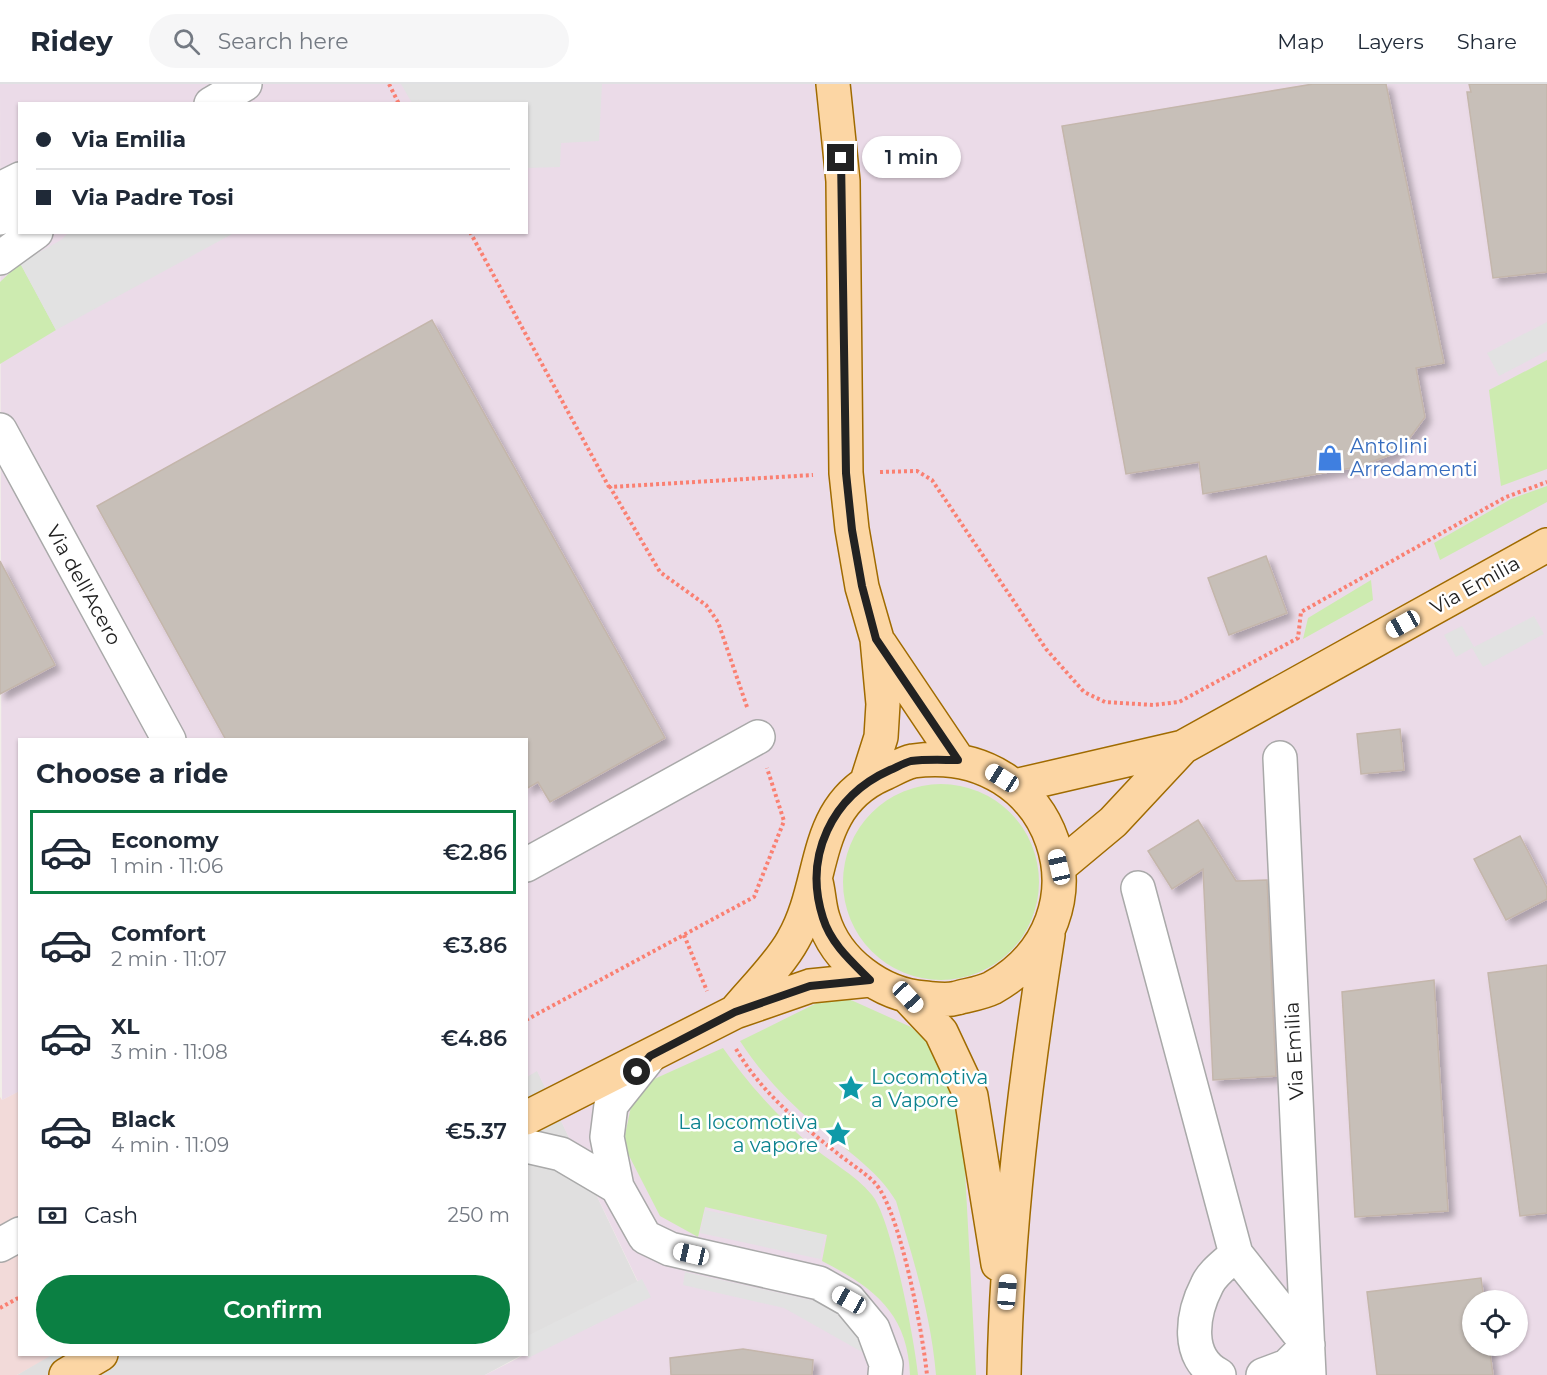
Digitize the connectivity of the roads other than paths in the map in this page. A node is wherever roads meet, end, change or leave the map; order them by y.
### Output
1 (833, 84) edge
2 (18, 180) edge
3 (0, 189) edge
4 (18, 209) edge
5 (0, 218) edge
6 (33, 234) edge
7 (0, 258) edge
8 (0, 430) edge
9 (1547, 545) edge
10 (876, 639) junction
11 (758, 737) road end
12 (168, 738) edge
13 (1183, 747) junction
14 (1280, 758) dead end
15 (958, 760) junction
16 (867, 781) junction
17 (1015, 786) junction
18 (528, 863) edge
19 (1059, 867) junction
20 (816, 882) junction
21 (1138, 888) dead end
22 (1048, 929) junction
23 (870, 980) junction
24 (908, 997) junction
25 (734, 1027) junction
26 (650, 1056) junction
27 (528, 1117) edge
28 (528, 1146) edge
29 (617, 1186) junction
30 (18, 1235) edge
31 (0, 1245) edge
32 (1236, 1254) junction
33 (1005, 1313) junction
34 (98, 1356) edge
35 (1308, 1360) edge
36 (66, 1375) edge
37 (885, 1375) edge
38 (1004, 1375) edge
39 (1219, 1375) edge
40 (1263, 1375) edge

1 - 10 main road
2 - 3 street
4 - 5 street
6 - 7 street
8 - 12 street, Via dell'Acero
9 - 13 main road, Via Emilia
10 - 15 main road
10 - 16 main road
11 - 18 street
13 - 17 main road, Via Emilia
13 - 19 main road, Via Emilia
14 - 35 street, Via Emilia
15 - 16 main road
15 - 17 main road
16 - 20 main road
17 - 19 main road
19 - 22 main road
20 - 23 main road
20 - 25 main road
21 - 32 street
22 - 24 main road
22 - 33 main road
23 - 24 main road
23 - 25 main road
24 - 33 main road
25 - 26 main road
26 - 27 main road
26 - 29 street
28 - 29 street
29 - 37 street
30 - 31 street
32 - 35 street
32 - 39 street
33 - 38 main road
34 - 36 main road
35 - 40 street

